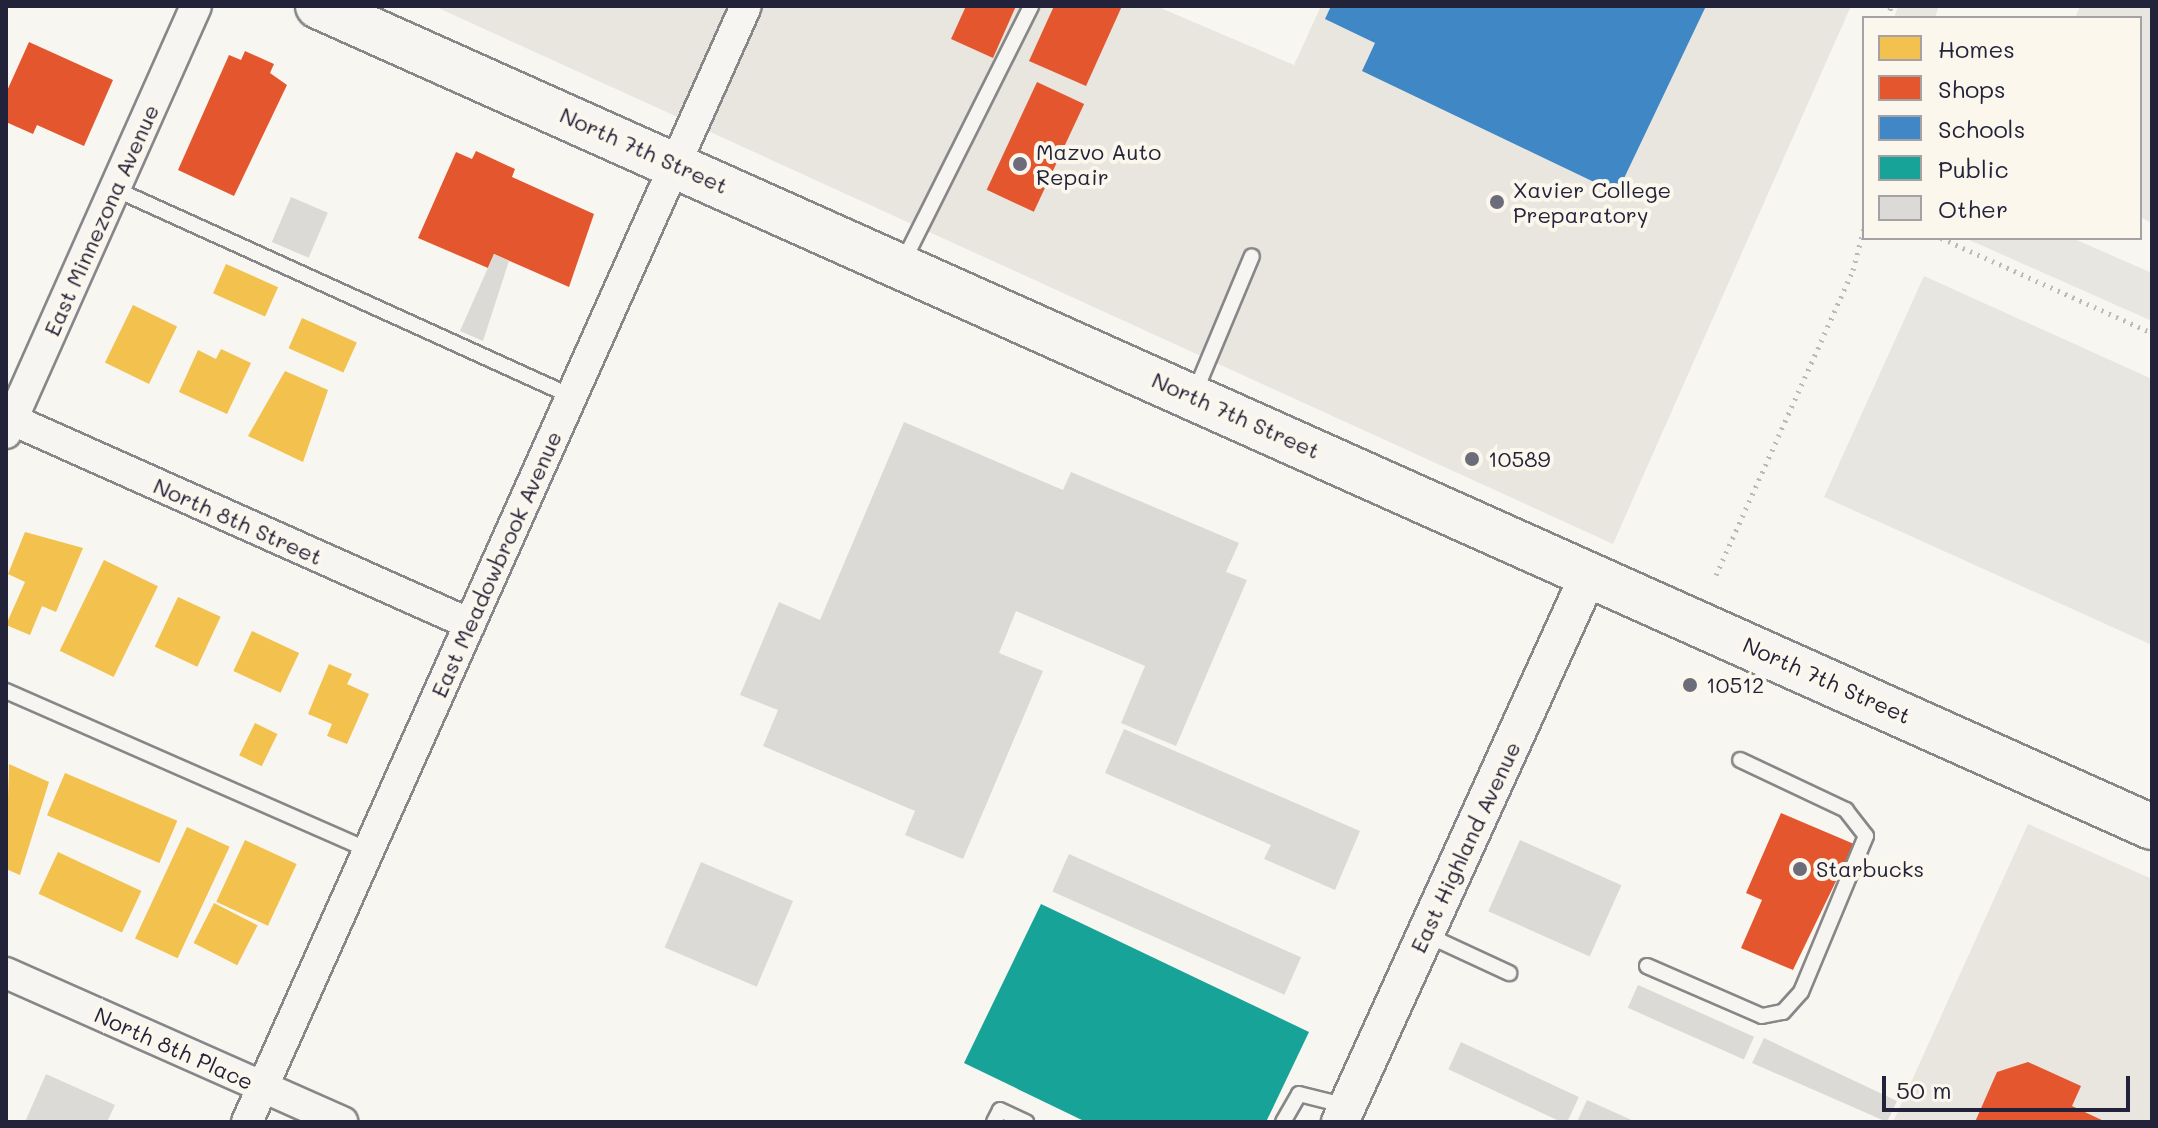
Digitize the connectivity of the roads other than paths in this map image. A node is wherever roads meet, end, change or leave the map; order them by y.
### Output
1 (196, 6) edge
2 (318, 6) edge
3 (746, 6) edge
4 (1031, 6) edge
5 (674, 164) junction
6 (115, 189) junction
7 (1252, 256) dead end
8 (902, 266) junction
9 (571, 396) junction
10 (1193, 396) junction
11 (8, 423) edge
12 (1590, 572) junction
13 (470, 624) junction
14 (6, 691) edge
15 (1740, 760) dead end
16 (2152, 827) edge
17 (369, 850) junction
18 (1425, 934) junction
19 (1647, 966) dead end
20 (6, 973) edge
21 (1509, 973) dead end
22 (262, 1088) junction
23 (1343, 1114) edge
24 (247, 1122) edge
25 (342, 1122) edge
26 (994, 1122) edge
27 (1026, 1122) edge
28 (1283, 1122) edge

1 - 6 street, East Minnezona Avenue
2 - 5 main road, North 7th Street
3 - 5 street, East Meadowbrook Avenue
4 - 8 lane
5 - 8 main road, North 7th Street
5 - 9 street, East Meadowbrook Avenue
6 - 9 lane
6 - 11 street, East Minnezona Avenue
7 - 10 lane
8 - 10 main road, North 7th Street
9 - 13 street, East Meadowbrook Avenue
10 - 12 main road, North 7th Street
11 - 13 street, North 8th Street
12 - 16 main road, North 7th Street
12 - 18 street, East Highland Avenue
13 - 17 street, East Meadowbrook Avenue
14 - 17 lane
15 - 19 lane
17 - 22 street, East Meadowbrook Avenue
18 - 21 lane
18 - 23 street, East Highland Avenue
20 - 22 street, North 8th Place
22 - 24 street, East Meadowbrook Avenue
22 - 25 street, North 8th Place
23 - 28 lane
26 - 27 lane

